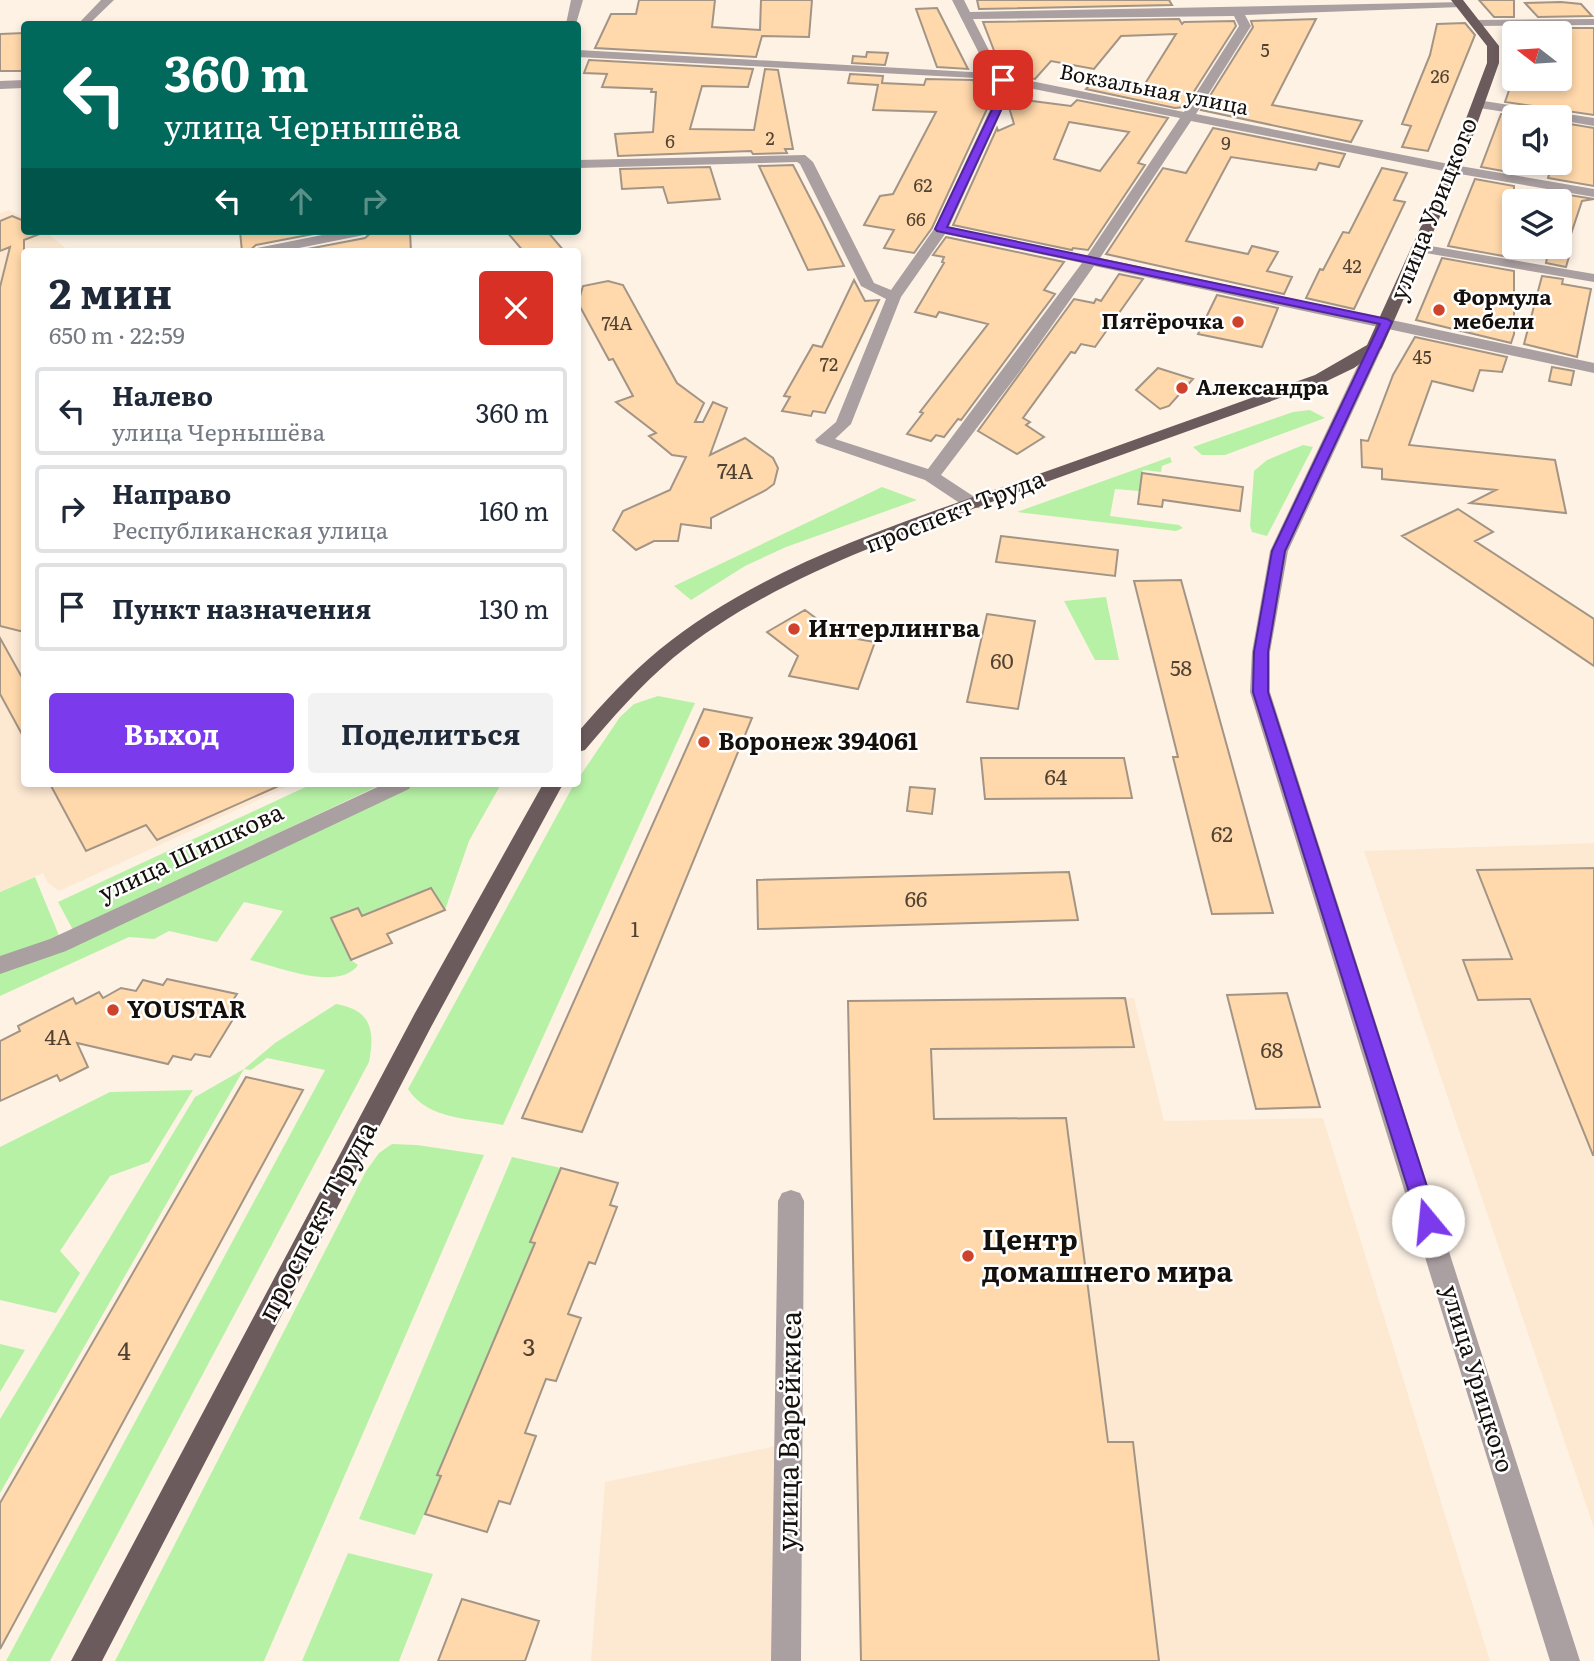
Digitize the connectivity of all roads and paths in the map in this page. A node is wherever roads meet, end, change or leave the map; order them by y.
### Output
1 (108, 0) edge
2 (577, 0) edge
3 (958, 0) edge
4 (1207, 0) edge
5 (1459, 2) edge
6 (1238, 12) junction
7 (1216, 13) junction
8 (965, 16) junction
9 (86, 21) edge
10 (572, 21) edge
11 (1594, 22) edge
12 (1476, 23) junction
13 (581, 52) edge
14 (1003, 80) junction
15 (21, 84) edge
16 (0, 85) edge
17 (1477, 104) junction
18 (1189, 117) junction
19 (1594, 122) edge
20 (581, 164) edge
21 (1454, 169) junction
22 (1594, 193) edge
23 (941, 229) junction
24 (344, 235) edge
25 (277, 248) edge
26 (1419, 248) junction
27 (1093, 260) junction
28 (1594, 278) edge
29 (894, 297) junction
30 (1387, 322) junction
31 (1374, 348) junction
32 (1594, 368) edge
33 (931, 476) junction
34 (974, 504) junction
35 (581, 742) edge
36 (396, 787) edge
37 (551, 787) edge
38 (0, 965) edge
39 (791, 1201) dead end
40 (86, 1661) edge
41 (786, 1661) edge
42 (1565, 1661) edge

1 - 9 street
2 - 10 street
3 - 8 street
4 - 7 street
5 - 6 street
5 - 12 main road, улица Урицкого
6 - 7 street
6 - 18 street
7 - 8 street
8 - 14 street
11 - 12 street
12 - 17 main road, улица Урицкого
13 - 14 street, Вокзальная улица
14 - 18 street, Вокзальная улица
14 - 23 street
15 - 16 street
17 - 19 street
17 - 21 main road, улица Урицкого
18 - 21 street, Вокзальная улица
18 - 27 street
20 - 29 street
21 - 22 street, Вокзальная улица
21 - 26 main road, улица Урицкого
23 - 27 street
23 - 29 street
24 - 25 street
26 - 28 street
26 - 30 main road, улица Урицкого
27 - 30 street
27 - 33 street
29 - 33 street
30 - 31 main road, улица Урицкого
30 - 32 street
31 - 34 main road, проспект Труда
31 - 42 street, улица Урицкого
33 - 34 street
34 - 35 main road, проспект Труда
36 - 38 street, улица Шишкова
37 - 40 main road, проспект Труда
39 - 41 street, улица Варейкиса

